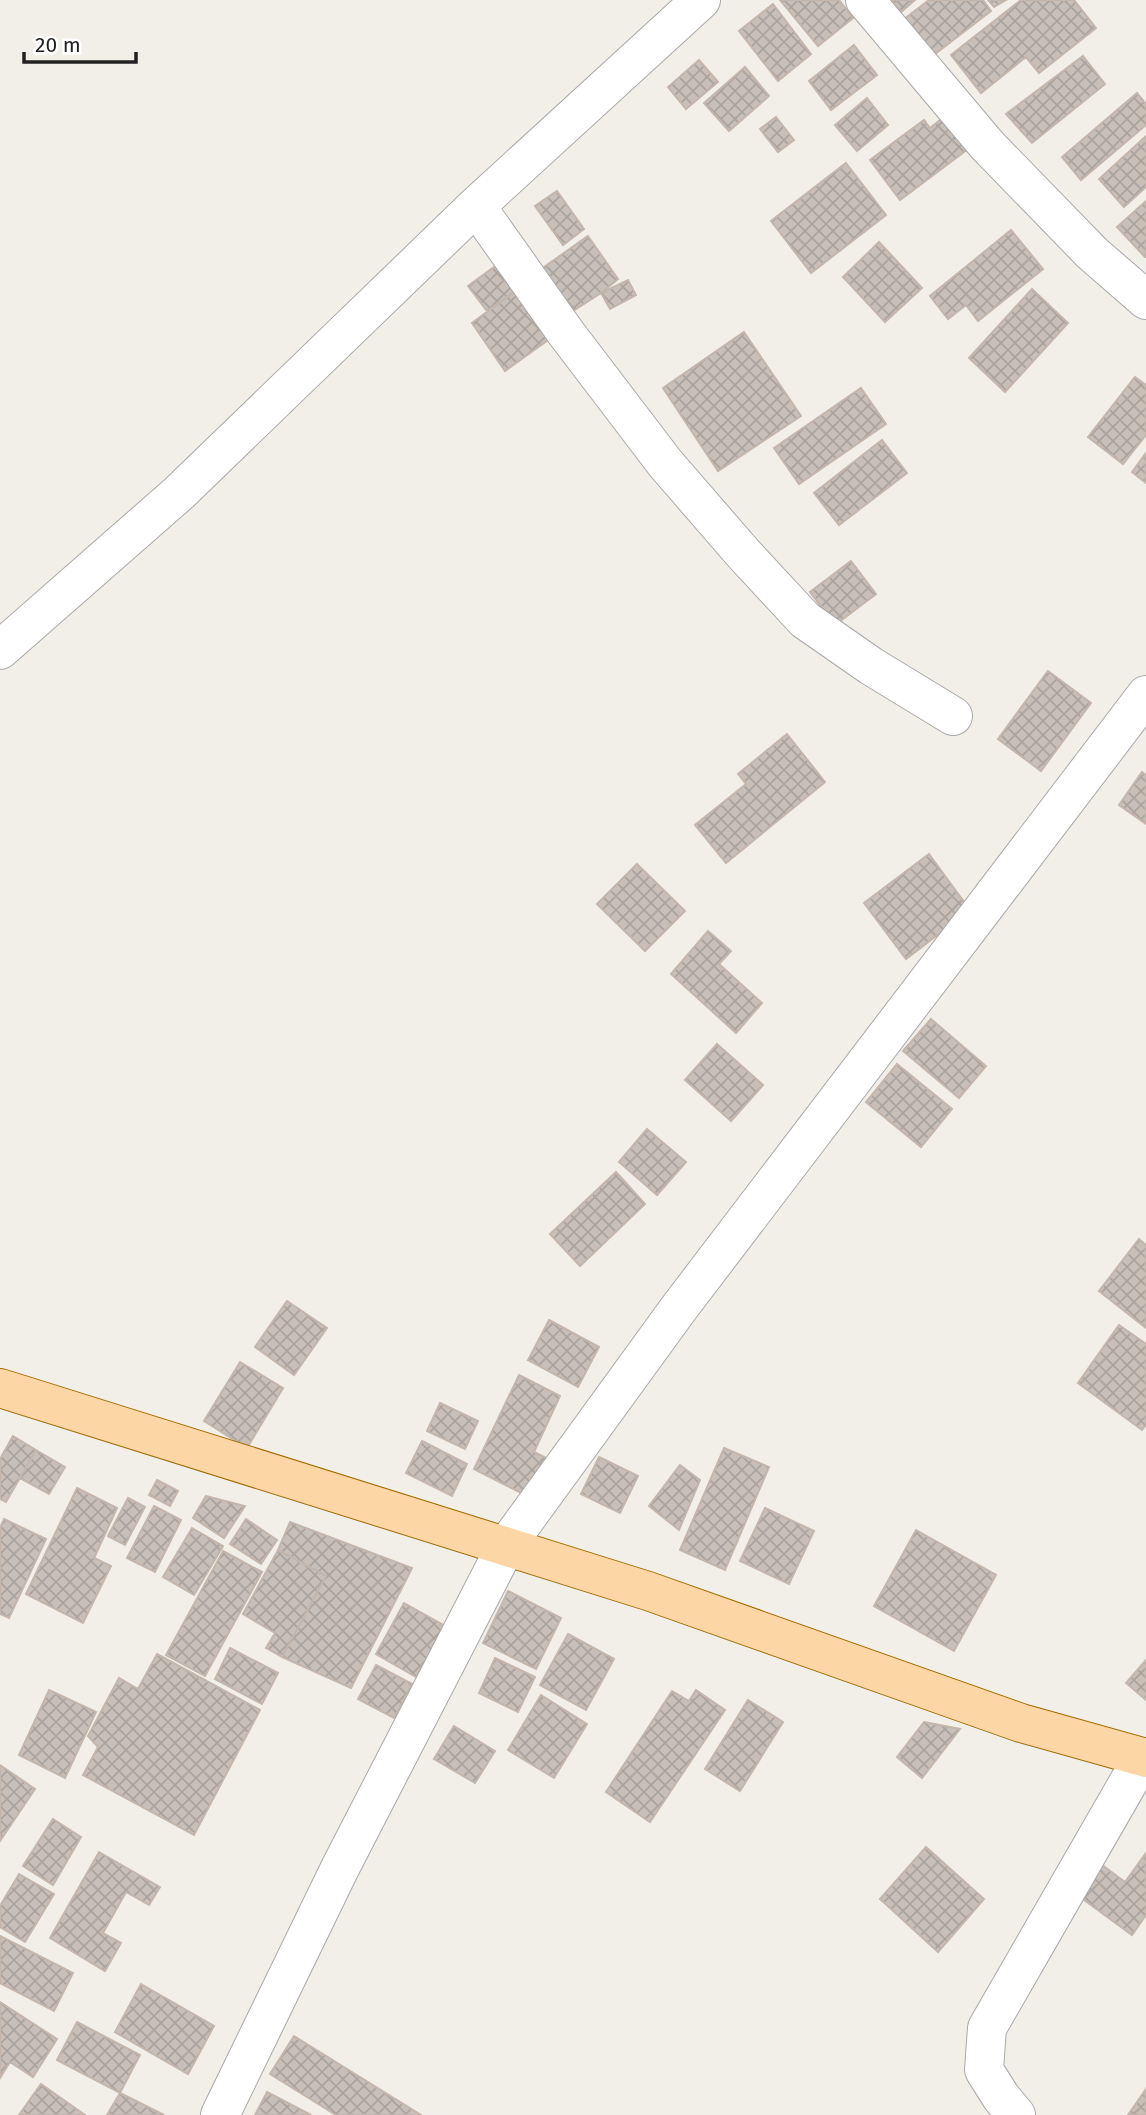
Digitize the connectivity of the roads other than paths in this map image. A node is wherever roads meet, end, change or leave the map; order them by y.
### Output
1 (701, 0) edge
2 (865, 0) edge
3 (476, 206) junction
4 (1146, 300) edge
5 (0, 650) edge
6 (1146, 695) edge
7 (953, 716) dead end
8 (0, 1388) edge
9 (506, 1546) junction
10 (1145, 1757) edge
11 (220, 2115) edge
12 (1016, 2115) edge

1 - 3 street
2 - 4 street
3 - 5 street
3 - 7 street
6 - 9 street
8 - 9 main road
9 - 10 main road
9 - 11 street
10 - 12 street

